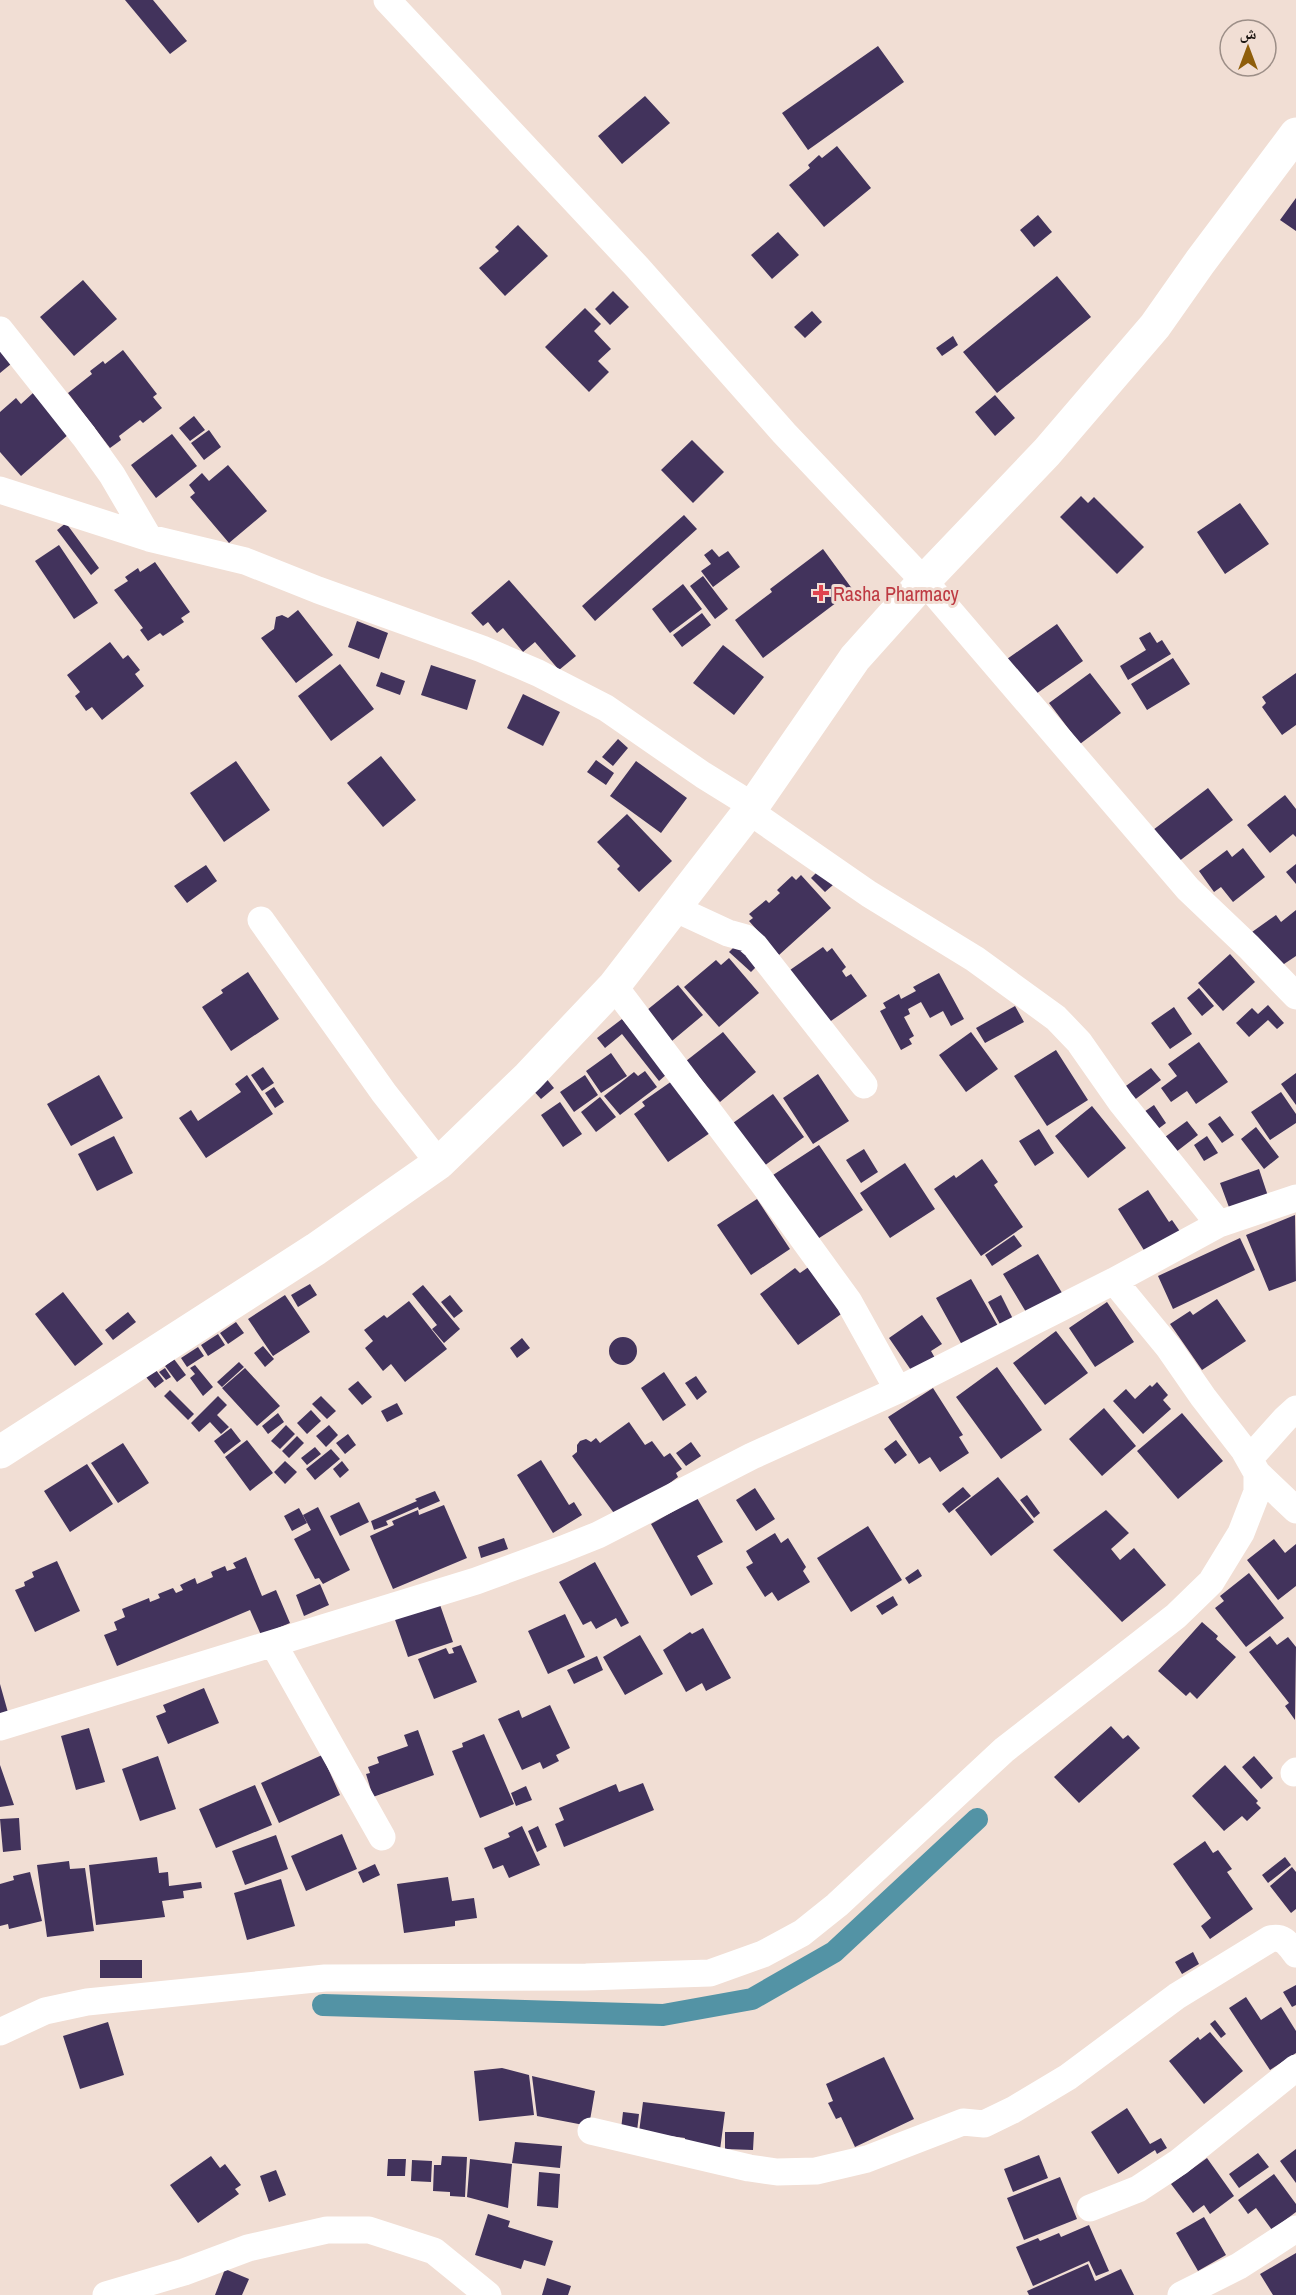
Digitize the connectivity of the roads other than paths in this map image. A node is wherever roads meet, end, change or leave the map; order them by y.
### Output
1 (387, 0) edge
2 (1296, 134) edge
3 (0, 330) edge
4 (0, 490) edge
5 (149, 538) junction
6 (924, 581) junction
7 (751, 808) junction
8 (674, 908) junction
9 (261, 920) dead end
10 (614, 986) junction
11 (1296, 996) edge
12 (864, 1085) dead end
13 (439, 1163) junction
14 (1296, 1198) edge
15 (1219, 1224) junction
16 (1114, 1281) junction
17 (898, 1390) junction
18 (1296, 1410) edge
19 (0, 1452) edge
20 (1253, 1466) junction
21 (1296, 1510) edge
22 (274, 1645) junction
23 (0, 1727) edge
24 (382, 1837) dead end
25 (1296, 1954) edge
26 (0, 2032) edge
27 (1296, 2068) edge
28 (591, 2131) dead end
29 (1090, 2208) dead end
30 (1296, 2229) edge
31 (106, 2295) edge
32 (488, 2295) edge
33 (1181, 2295) edge

1 - 6 street
2 - 6 main road
3 - 5 street
4 - 5 street
5 - 7 street
6 - 7 main road
6 - 11 street
7 - 8 main road
7 - 15 street
8 - 10 main road
8 - 12 street
9 - 13 street
10 - 13 main road
10 - 17 street
13 - 19 main road
14 - 15 street
15 - 16 street
16 - 17 street
16 - 20 street
17 - 22 street
18 - 20 street
20 - 21 street
20 - 26 street
22 - 23 street
22 - 24 street
25 - 28 street
27 - 29 street
30 - 33 street
31 - 32 street

